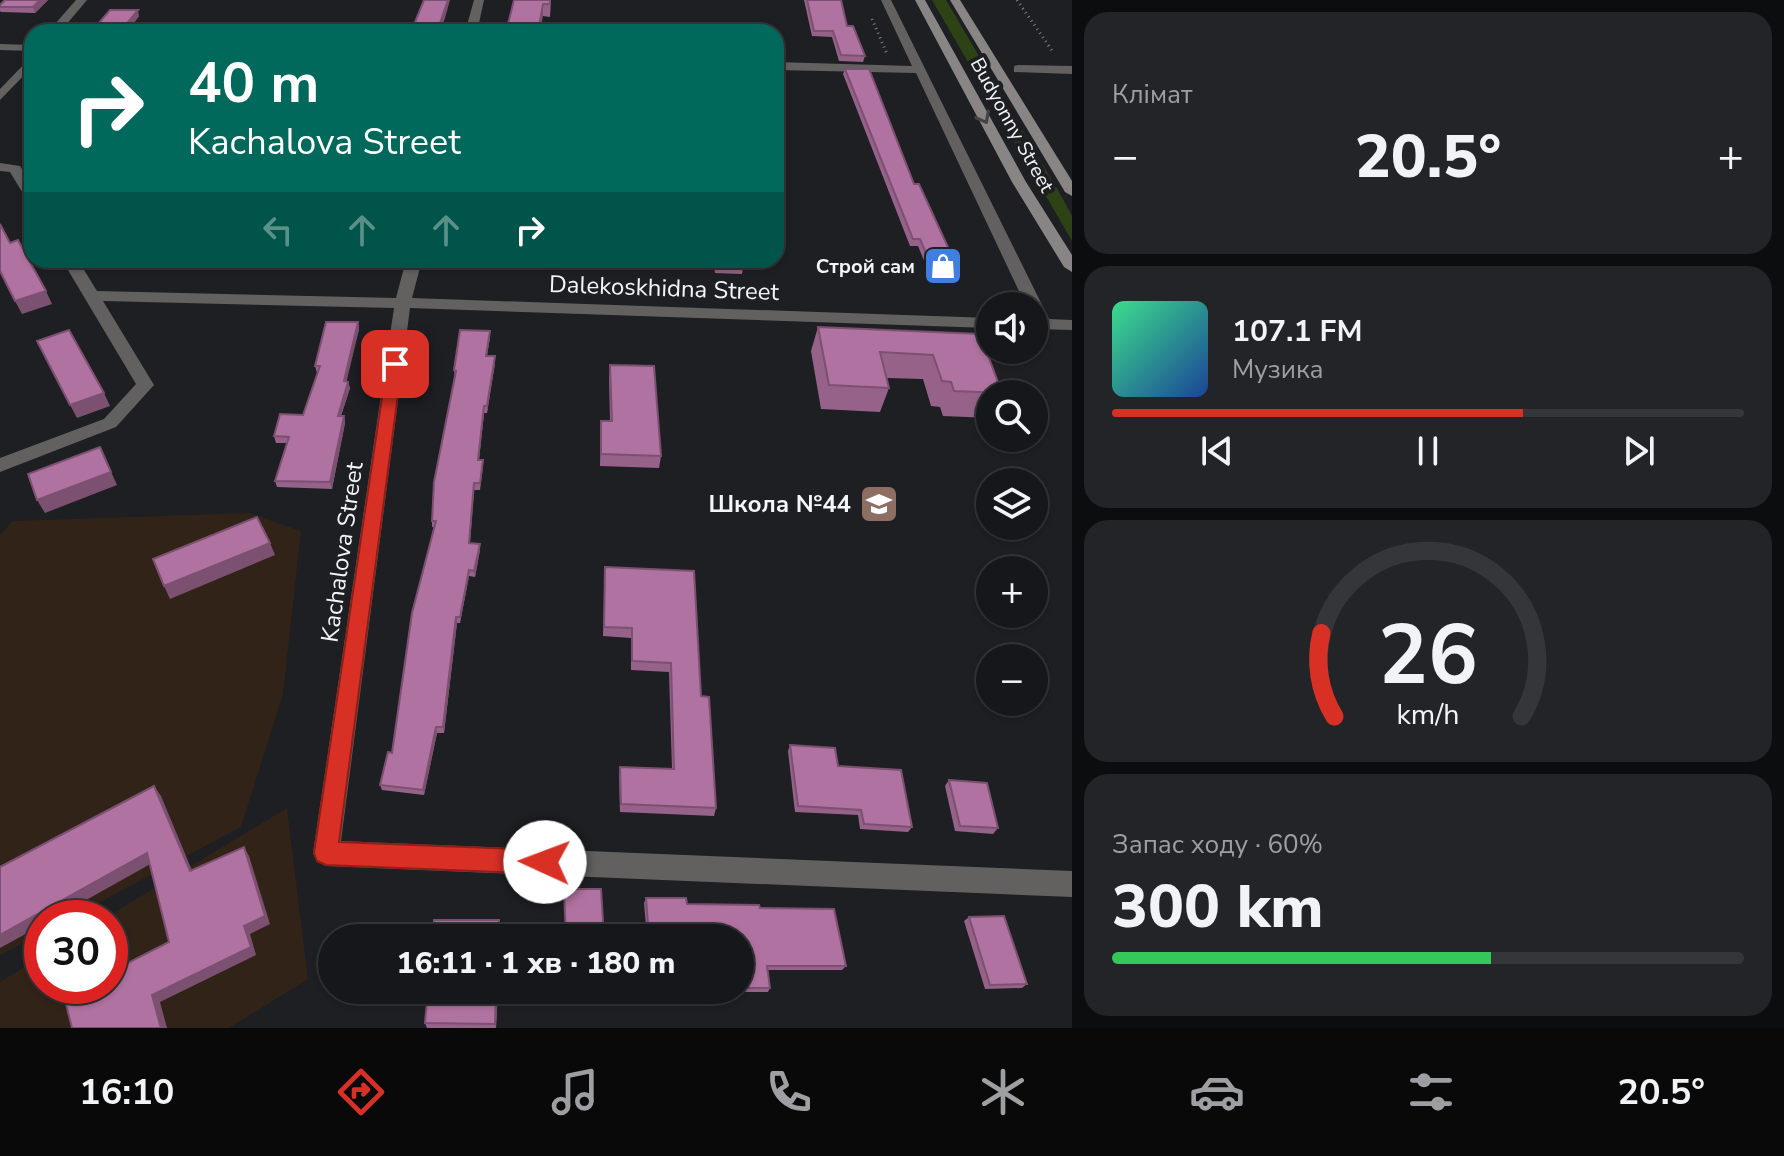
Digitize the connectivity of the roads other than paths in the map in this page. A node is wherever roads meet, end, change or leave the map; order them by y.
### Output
1 (82, 0) edge
2 (479, 0) edge
3 (886, 0) edge
4 (920, 0) edge
5 (955, 0) edge
6 (61, 24) edge
7 (473, 24) edge
8 (0, 47) edge
9 (24, 48) edge
10 (784, 66) edge
11 (24, 69) edge
12 (1018, 69) dead end
13 (920, 70) junction
14 (1069, 70) edge
15 (0, 96) edge
16 (0, 167) edge
17 (24, 184) edge
18 (1072, 192) edge
19 (1072, 267) edge
20 (75, 268) edge
21 (412, 268) edge
22 (1024, 292) edge
23 (92, 296) junction
24 (403, 303) junction
25 (976, 323) edge
26 (1048, 324) edge
27 (1072, 325) edge
28 (0, 465) edge
29 (1072, 884) edge

1 - 6 street
2 - 7 street
3 - 13 street
4 -> 19 main road, Budyonny Street
5 - 18 main road, Budyonny Street
8 - 9 street
10 - 13 street
11 - 15 street
12 - 14 street
13 - 22 street
16 - 17 street
20 - 23 street
21 - 24 street, Kachalova Street
23 - 24 street, Dalekoskhidna Street
23 - 28 street
24 - 25 street, Dalekoskhidna Street
24 - 29 street, Kachalova Street
26 - 27 street

